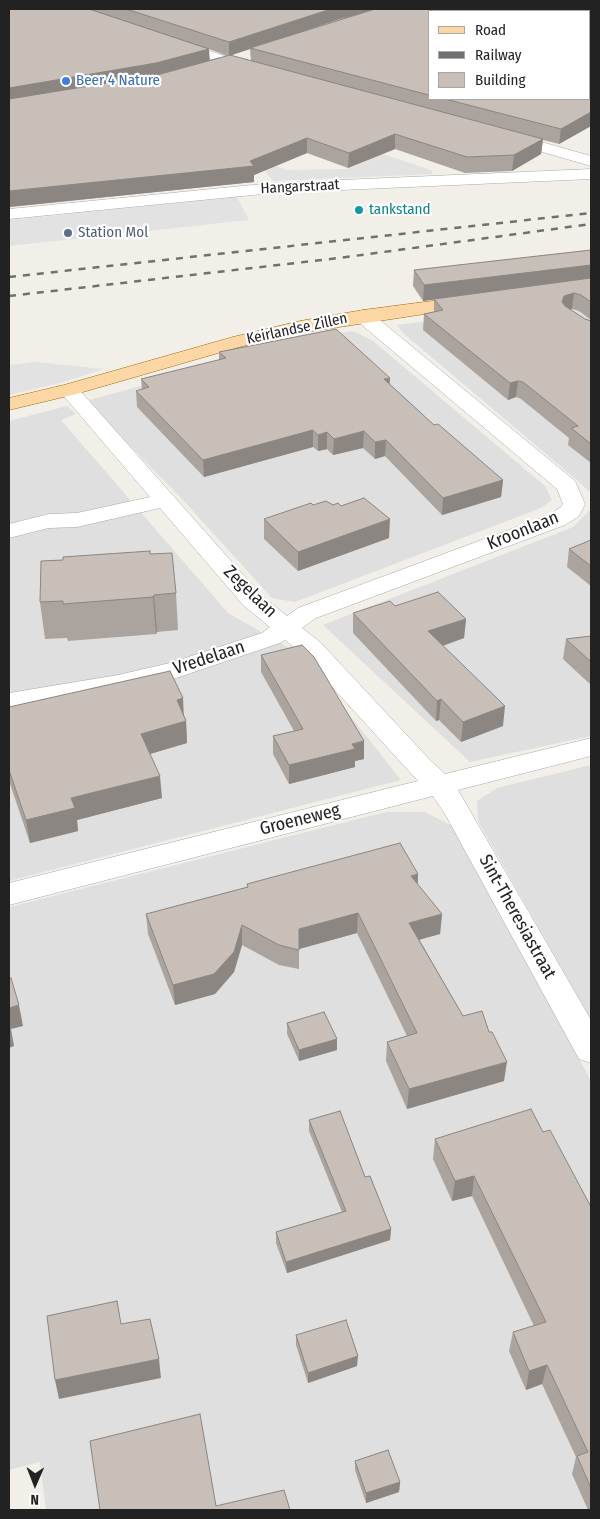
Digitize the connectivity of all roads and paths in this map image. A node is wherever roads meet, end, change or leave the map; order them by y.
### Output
1 (157, 38) edge
2 (256, 54) edge
3 (230, 63) junction
4 (208, 70) edge
5 (269, 73) edge
6 (489, 132) edge
7 (591, 161) edge
8 (591, 174) edge
9 (9, 214) edge
10 (486, 300) edge
11 (363, 316) junction
12 (68, 390) junction
13 (9, 404) edge
14 (158, 492) junction
15 (9, 531) edge
16 (288, 627) junction
17 (9, 701) edge
18 (591, 747) edge
19 (440, 785) junction
20 (9, 894) edge
21 (591, 1050) edge

1 - 3 street
2 - 3 street
3 - 4 street
3 - 5 street
6 - 7 street
8 - 9 street, Hangarstraat
10 - 11 main road, Keirlandse Zillen
11 - 12 main road, Keirlandse Zillen
11 - 16 street, Kroonlaan
12 - 13 main road, Keirlandse Zillen
12 - 14 street, Zegelaan
14 - 15 street
14 - 16 street, Zegelaan
16 - 17 street, Vredelaan
16 - 19 street, Zegelaan
18 - 19 street, Groeneweg
19 - 20 street, Groeneweg
19 - 21 street, Sint-Theresiastraat

